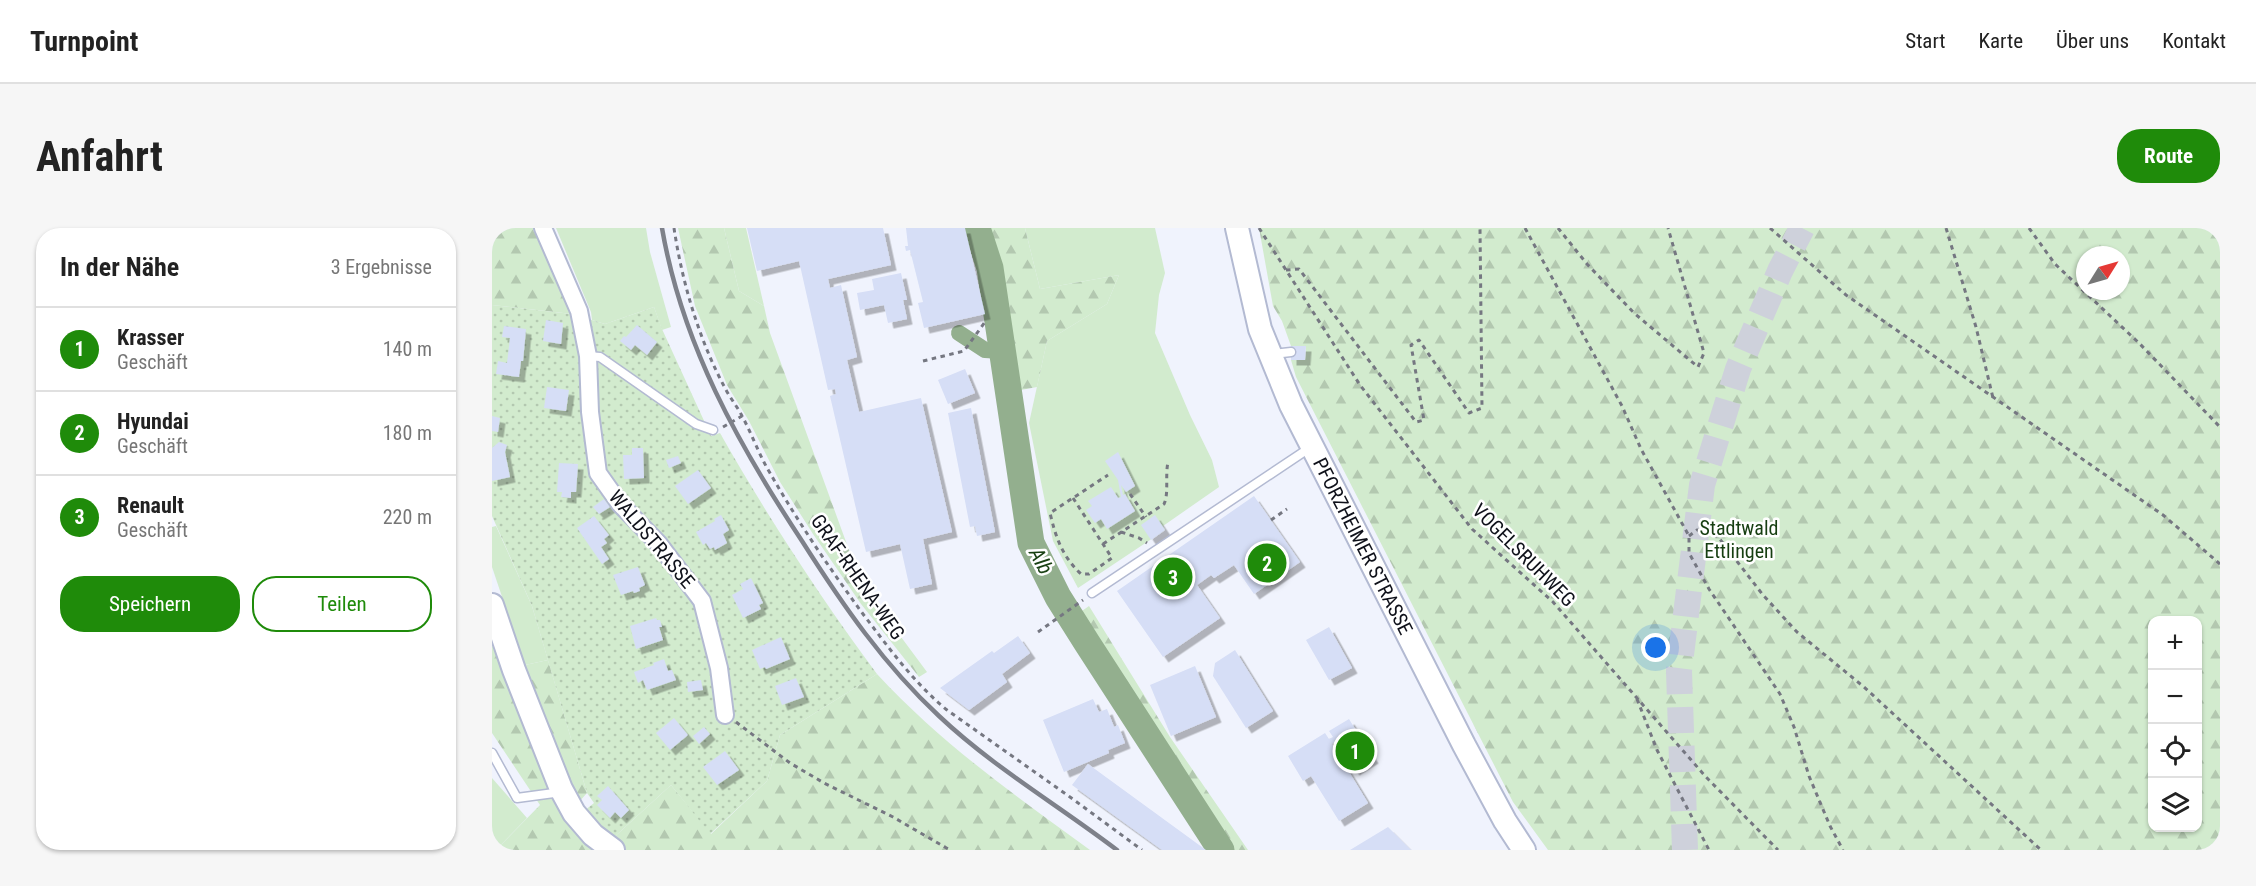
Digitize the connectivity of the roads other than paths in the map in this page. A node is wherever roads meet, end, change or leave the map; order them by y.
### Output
1 (543, 228) edge
2 (1237, 228) edge
3 (588, 356) junction
4 (712, 430) road end
5 (1311, 446) junction
6 (1092, 594) dead end
7 (492, 605) edge
8 (725, 714) road end
9 (492, 753) edge
10 (561, 789) junction
11 (613, 850) edge
12 (1524, 850) edge

1 - 3 street, WALDSTRASSE
2 - 5 main road, PFORZHEIMER STRASSE
3 - 4 lane
3 - 8 street, WALDSTRASSE
5 - 6 lane
5 - 12 main road, PFORZHEIMER STRASSE
7 - 10 main road
9 - 10 lane
10 - 11 main road

